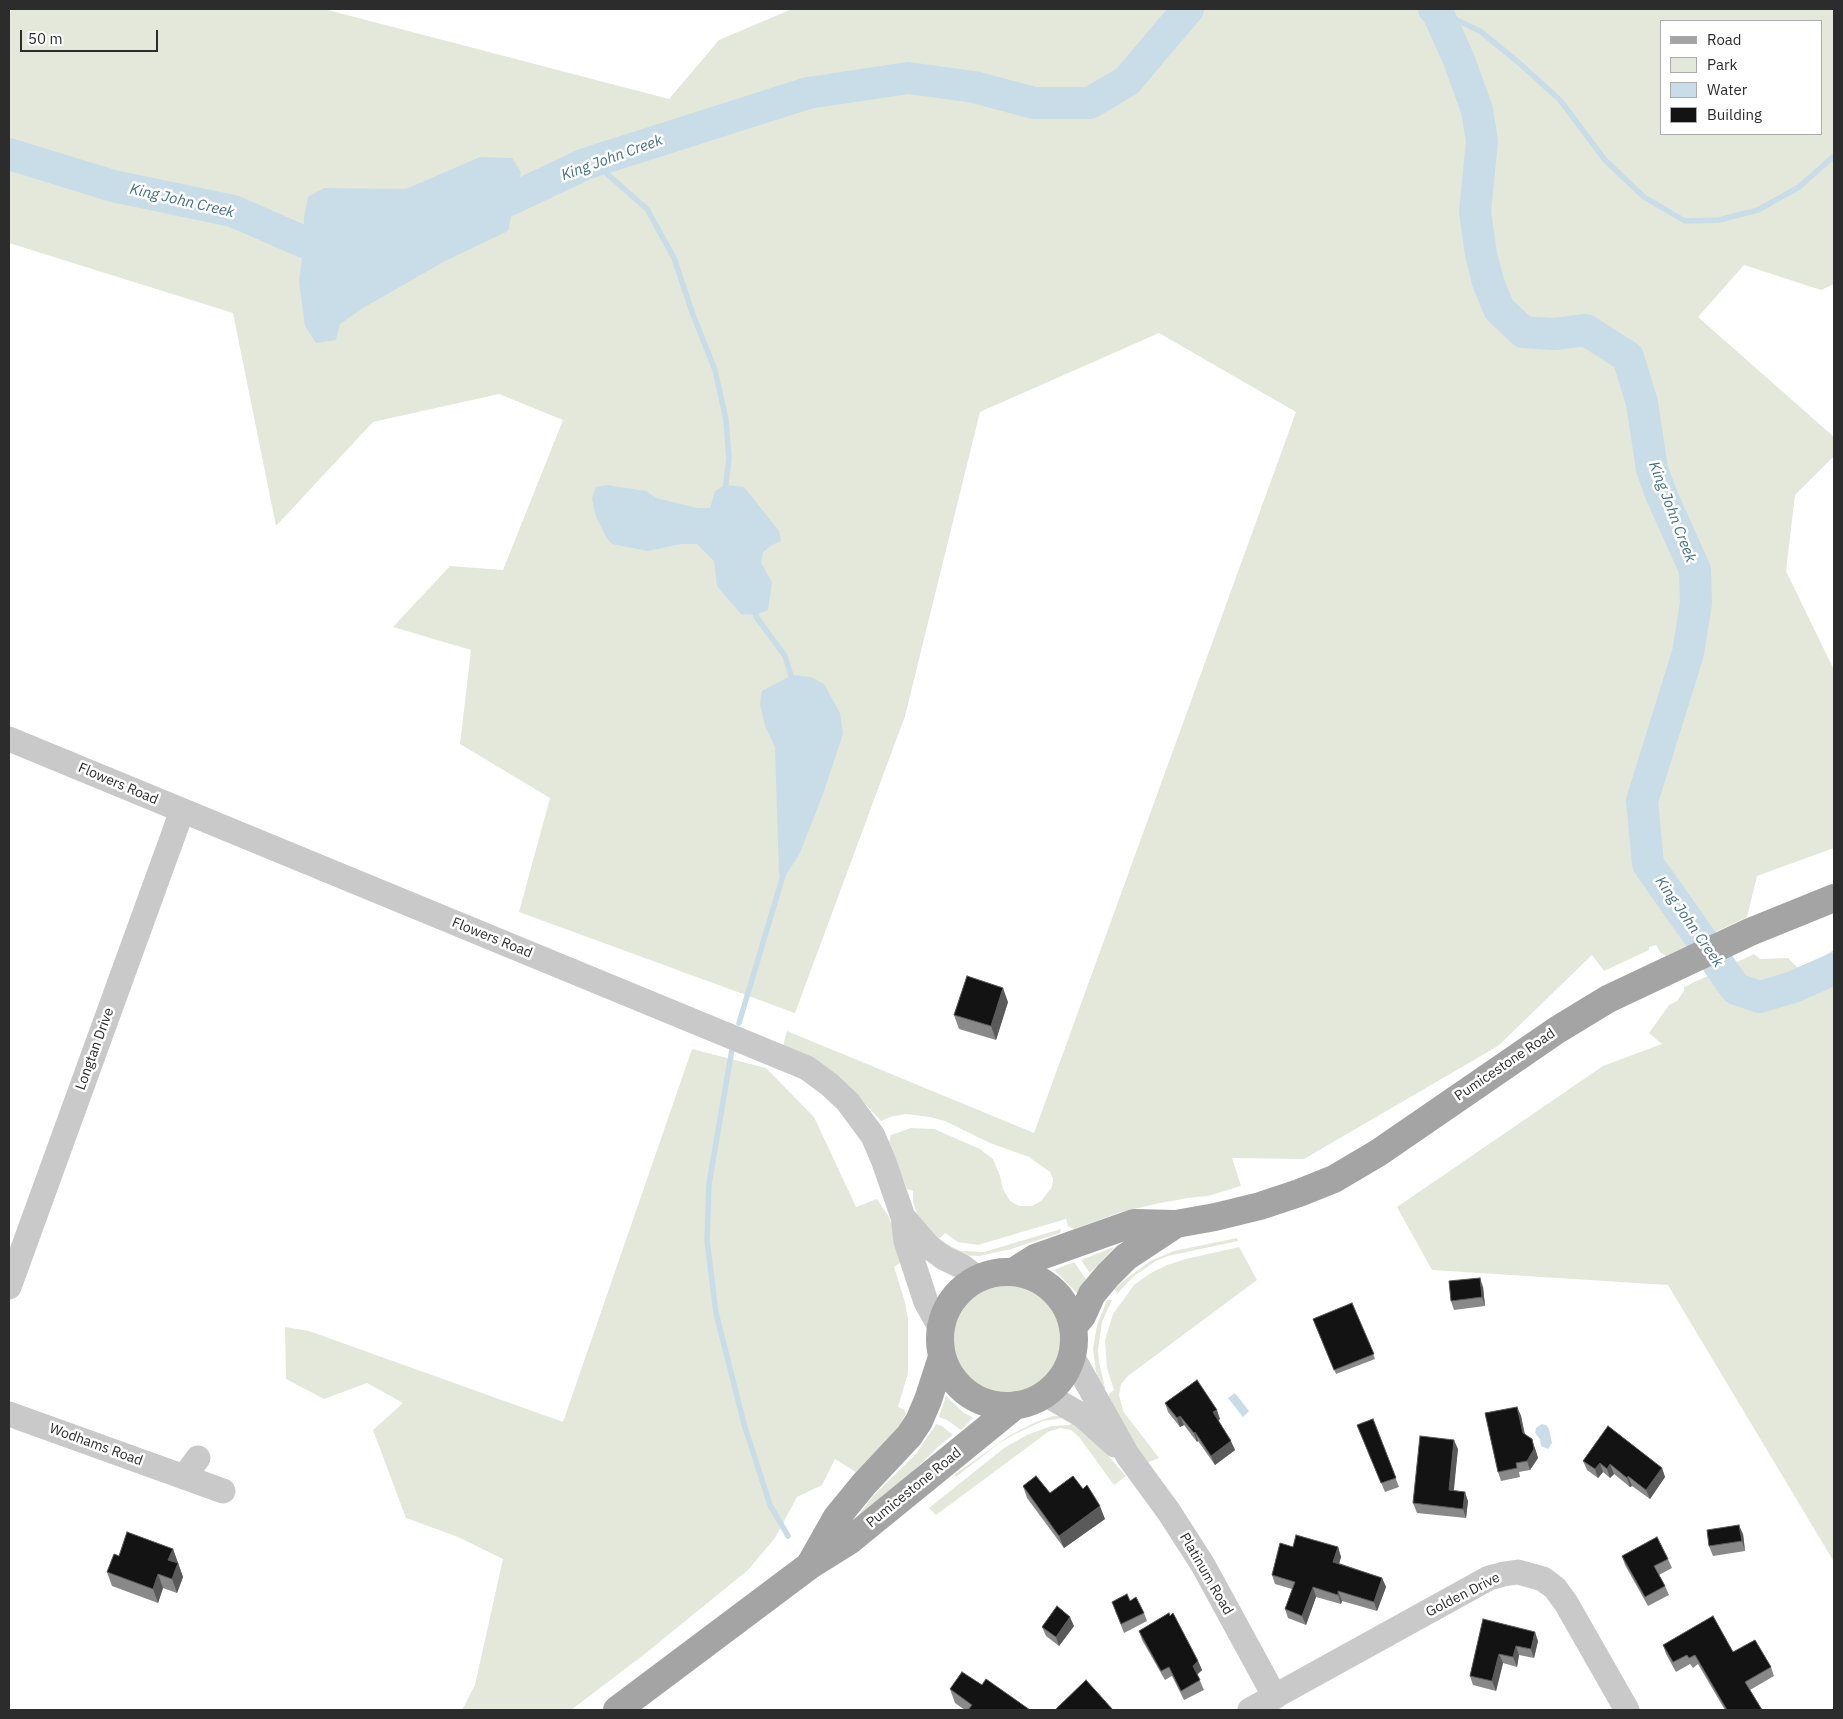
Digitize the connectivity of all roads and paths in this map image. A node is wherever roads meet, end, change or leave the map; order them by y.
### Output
1 (9, 739) edge
2 (182, 811) junction
3 (1834, 898) edge
4 (903, 1217) junction
5 (1176, 1224) junction
6 (1013, 1272) junction
7 (978, 1278) junction
8 (9, 1287) edge
9 (1073, 1326) junction
10 (940, 1327) junction
11 (1072, 1356) junction
12 (942, 1357) junction
13 (1045, 1394) junction
14 (1016, 1406) junction
15 (9, 1414) edge
16 (1128, 1456) junction
17 (223, 1491) dead end
18 (808, 1566) junction
19 (1275, 1697) junction
20 (617, 1710) edge
21 (1250, 1710) edge
22 (1626, 1710) edge

1 - 2 street, Flowers Road
2 - 4 street, Flowers Road
2 - 8 street, Longtan Drive
3 - 5 main road, Pumicestone Road
4 - 7 street, Flowers Road
4 - 10 street, Flowers Road
5 - 6 main road, Pumicestone Road
5 - 9 main road, Pumicestone Road
6 - 7 main road
6 - 9 main road
7 - 10 main road
9 - 11 main road
10 - 12 main road
11 - 13 main road
11 - 16 street, Platinum Road
12 - 14 main road
12 - 18 main road, Pumicestone Road
13 - 14 main road
13 - 16 street, Platinum Road
14 - 18 main road, Pumicestone Road
15 - 17 street, Wodhams Road
16 - 19 street, Platinum Road
18 - 20 main road, Pumicestone Road
19 - 21 street, Golden Drive
19 - 22 street, Golden Drive

